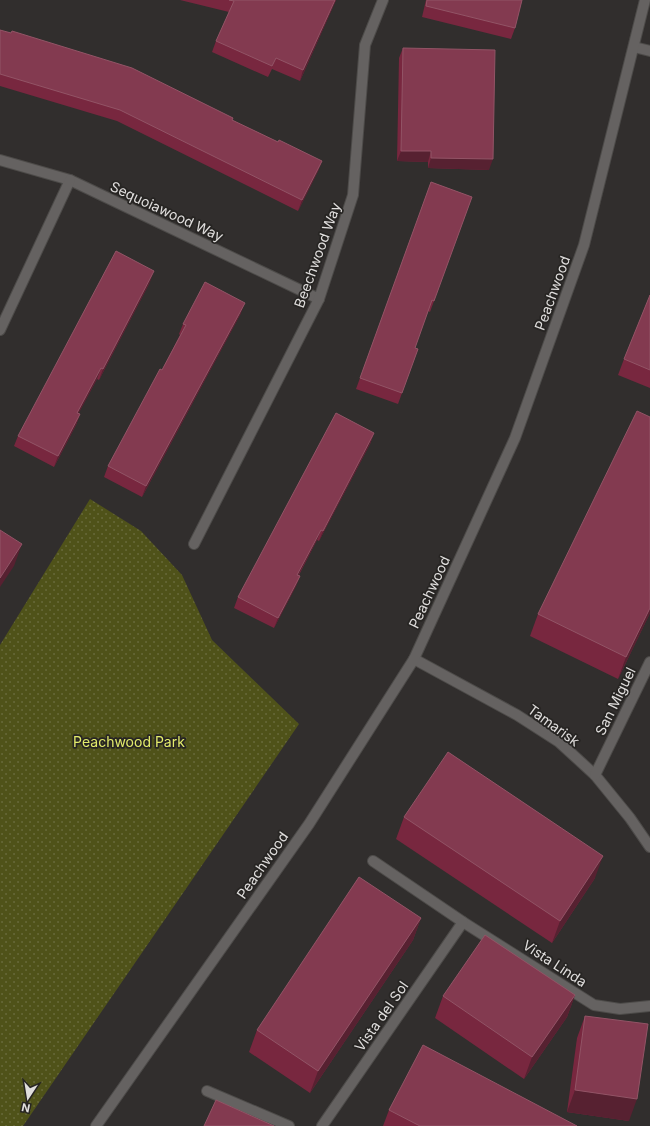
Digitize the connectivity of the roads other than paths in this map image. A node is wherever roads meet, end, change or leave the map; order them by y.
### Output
1 (383, 0) edge
2 (646, 0) edge
3 (634, 47) junction
4 (650, 51) edge
5 (0, 160) edge
6 (70, 180) junction
7 (319, 299) junction
8 (0, 330) edge
9 (194, 544) dead end
10 (414, 659) junction
11 (650, 662) edge
12 (595, 775) junction
13 (650, 847) edge
14 (373, 861) dead end
15 (463, 922) junction
16 (650, 1006) edge
17 (207, 1091) dead end
18 (96, 1126) edge
19 (289, 1126) edge
20 (322, 1126) edge

1 - 7 street, Beechwood Way
2 - 3 street, Peachwood
3 - 4 street
3 - 10 street, Peachwood
5 - 6 street, Sequoiawood Way
6 - 7 street, Sequoiawood Way
6 - 8 street
7 - 9 street, Beechwood Way
10 - 12 street, Tamarisk
10 - 18 street, Peachwood
11 - 12 street, San Miguel
12 - 13 street, Tamarisk
14 - 15 street, Vista Linda
15 - 16 street, Vista Linda
15 - 20 street, Vista del Sol
17 - 19 street

